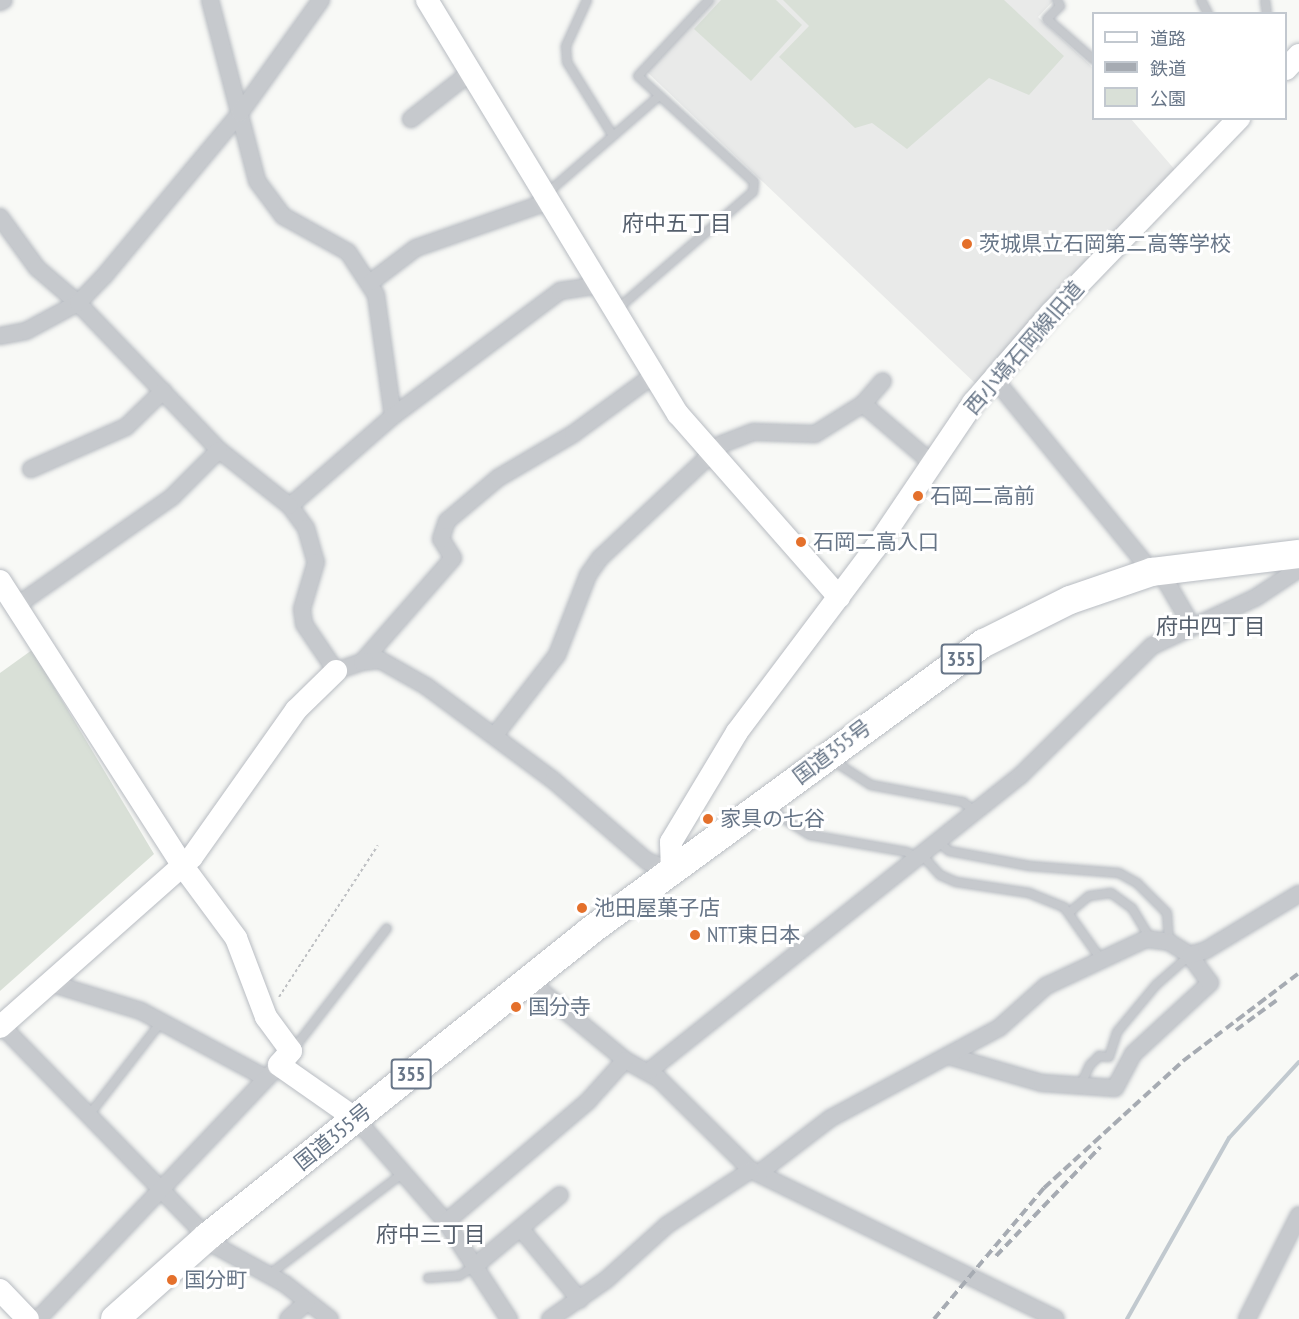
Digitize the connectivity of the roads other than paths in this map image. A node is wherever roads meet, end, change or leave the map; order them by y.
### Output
1 (210, 0) edge
2 (321, 0) edge
3 (427, 0) edge
4 (587, 0) edge
5 (709, 0) edge
6 (1057, 0) edge
7 (1299, 55) edge
8 (1092, 58) edge
9 (1287, 68) edge
10 (471, 72) junction
11 (659, 96) junction
12 (240, 113) junction
13 (411, 119) dead end
14 (1237, 120) edge
15 (613, 136) junction
16 (548, 197) junction
17 (0, 217) edge
18 (371, 282) junction
19 (600, 285) junction
20 (78, 303) junction
21 (615, 311) junction
22 (0, 336) edge
23 (654, 375) junction
24 (993, 377) junction
25 (884, 381) dead end
26 (163, 391) junction
27 (863, 404) junction
28 (393, 416) junction
29 (219, 450) junction
30 (711, 454) junction
31 (932, 463) junction
32 (31, 469) dead end
33 (290, 506) junction
34 (1299, 554) edge
35 (1299, 568) edge
36 (1156, 571) junction
37 (0, 581) edge
38 (839, 597) junction
39 (16, 606) junction
40 (1192, 626) junction
41 (362, 662) junction
42 (336, 671) junction
43 (495, 735) junction
44 (828, 755) junction
45 (772, 811) dead end
46 (976, 812) junction
47 (939, 842) junction
48 (920, 857) junction
49 (182, 865) junction
50 (672, 871) junction
51 (1299, 894) edge
52 (1071, 911) junction
53 (387, 928) dead end
54 (1150, 939) junction
55 (1169, 942) junction
56 (1190, 955) junction
57 (1103, 962) junction
58 (528, 980) junction
59 (50, 983) junction
60 (162, 1021) junction
61 (1, 1026) edge
62 (949, 1056) junction
63 (625, 1060) junction
64 (278, 1065) junction
65 (649, 1071) junction
66 (1082, 1082) junction
67 (88, 1116) junction
68 (356, 1119) junction
69 (755, 1172) junction
70 (403, 1173) junction
71 (161, 1189) junction
72 (560, 1195) dead end
73 (1299, 1215) edge
74 (446, 1222) junction
75 (521, 1229) junction
76 (207, 1237) junction
77 (476, 1265) junction
78 (267, 1276) junction
79 (428, 1278) dead end
80 (0, 1290) edge
81 (580, 1300) junction
82 (308, 1302) junction
83 (507, 1316) edge
84 (1048, 1317) edge
85 (28, 1319) edge
86 (38, 1319) edge
87 (115, 1319) edge
88 (288, 1319) edge
89 (330, 1319) edge
90 (488, 1319) edge
91 (550, 1319) edge
92 (1247, 1319) edge

1 - 12 street
2 - 12 street
3 - 10 street
4 - 15 lane
5 - 11 lane
6 - 8 lane
7 - 9 street
10 - 13 street
10 - 16 street
11 - 15 lane
11 - 21 lane
12 - 18 street
12 - 20 street
14 - 24 street, 西小塙石岡線旧道
15 - 16 lane
16 - 18 street
16 - 19 street
17 - 20 street
18 - 28 street
19 - 21 street
19 - 28 street
20 - 22 street
20 - 26 street
21 - 23 street
23 - 30 street
23 - 41 street
24 - 31 street, 西小塙石岡線旧道
24 - 36 street
25 - 27 street
26 - 29 street
26 - 32 street
27 - 30 street
27 - 31 street
28 - 33 street
29 - 33 street
29 - 39 street
30 - 38 street
30 - 43 street
31 - 38 street, 西小塙石岡線旧道
33 - 42 street
34 - 36 highway, 国道355号 / 355
35 - 40 street
36 - 40 street
36 - 44 highway, 国道355号 / 355
37 - 39 street
38 - 50 street, 西小塙石岡線旧道
39 - 49 street
40 - 46 street
41 - 42 street
41 - 43 street
42 - 49 street
43 - 50 street
44 - 46 lane
44 - 50 highway, 国道355号 / 355
45 - 48 lane
46 - 47 street
47 - 48 street
47 - 55 lane
48 - 52 lane
48 - 65 street
49 - 59 street
49 - 64 street
50 - 58 highway, 国道355号 / 355
51 - 56 street
52 - 54 lane
52 - 57 lane
53 - 64 lane
54 - 55 street
54 - 57 street
55 - 56 street
56 - 66 lane
56 - 66 street
57 - 62 street
58 - 63 street
58 - 68 highway, 国道355号 / 355
59 - 60 street
59 - 61 street
60 - 64 street
60 - 67 lane
61 - 67 street
62 - 66 street
62 - 69 street
63 - 65 street
63 - 74 street
64 - 68 street
64 - 71 street
65 - 69 street
67 - 71 street
68 - 70 street
68 - 76 highway, 国道355号 / 355
69 - 81 street
69 - 84 street
70 - 74 street
70 - 78 lane
71 - 76 street
71 - 86 street
72 - 75 street
73 - 92 street
74 - 77 street
75 - 77 street
75 - 81 street
76 - 78 street
76 - 87 highway, 国道355号 / 355
77 - 79 lane
77 - 83 street
78 - 82 street
80 - 85 street
81 - 91 street
82 - 88 street
82 - 89 street
83 - 90 street

